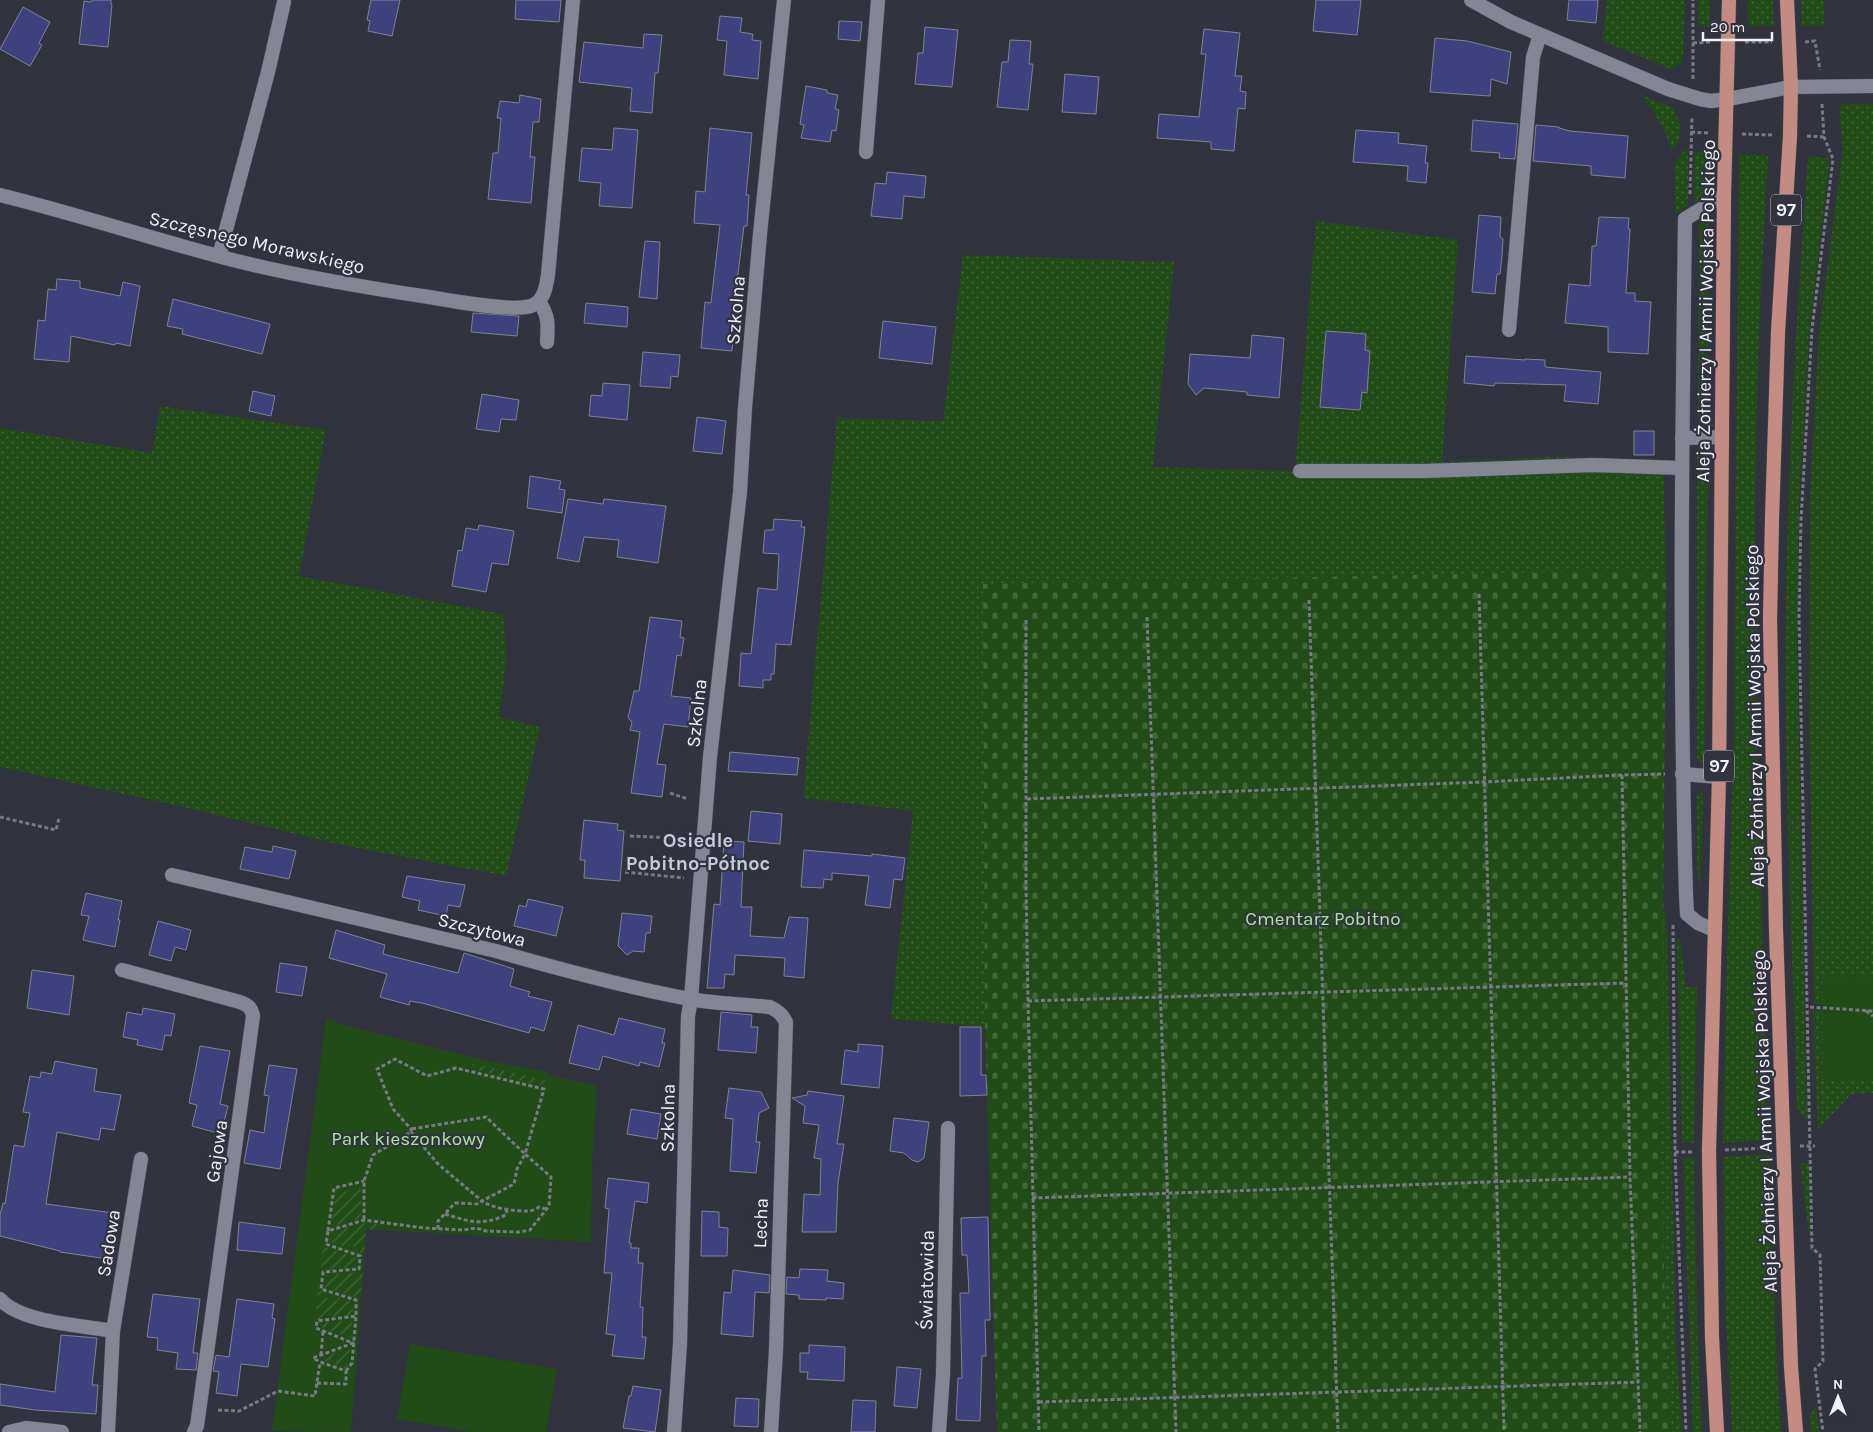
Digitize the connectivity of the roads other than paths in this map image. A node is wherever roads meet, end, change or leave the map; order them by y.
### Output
1 (573, 0) edge
2 (784, 0) edge
3 (878, 0) edge
4 (1471, 0) edge
5 (1729, 0) edge
6 (1787, 0) edge
7 (284, 2) dead end
8 (1540, 35) junction
9 (1873, 86) edge
10 (1791, 87) junction
11 (1728, 99) junction
12 (866, 152) dead end
13 (0, 195) edge
14 (1724, 195) junction
15 (218, 256) junction
16 (538, 302) junction
17 (1509, 330) dead end
18 (547, 342) dead end
19 (1722, 437) junction
20 (1682, 438) junction
21 (1682, 468) junction
22 (1300, 471) dead end
23 (1675, 774) junction
24 (1719, 777) junction
25 (172, 875) dead end
26 (1714, 930) junction
27 (122, 970) dead end
28 (691, 999) junction
29 (783, 1015) joint
30 (948, 1128) dead end
31 (140, 1159) dead end
32 (0, 1300) edge
33 (113, 1331) junction
34 (9, 1432) edge
35 (62, 1432) edge
36 (108, 1432) edge
37 (194, 1432) edge
38 (674, 1432) edge
39 (771, 1432) edge
40 (939, 1432) edge
41 (1717, 1432) edge
42 (1796, 1432) edge

1 - 16 street
2 - 28 street, Szkolna
3 - 12 street
4 - 8 street
5 - 11 main road, Aleja Żołnierzy I Armii Wojska Polskiego / 97
6 - 10 main road, Aleja Żołnierzy I Armii Wojska Polskiego / 97
7 - 15 street
8 - 11 street
8 - 17 street
9 - 10 street
10 - 11 street
10 - 42 main road, Aleja Żołnierzy I Armii Wojska Polskiego / 97
11 - 14 main road, Aleja Żołnierzy I Armii Wojska Polskiego / 97
13 - 15 street, Szczęsnego Morawskiego
14 - 19 main road, Aleja Żołnierzy I Armii Wojska Polskiego / 97
14 - 20 street
15 - 16 street, Szczęsnego Morawskiego
16 - 18 street
19 - 20 street
19 - 24 main road, Aleja Żołnierzy I Armii Wojska Polskiego / 97
20 - 21 street
21 - 22 street
21 - 23 street
23 - 24 street
23 - 26 street
24 - 26 main road, Aleja Żołnierzy I Armii Wojska Polskiego / 97
25 - 28 street, Szczytowa
26 - 41 main road, Aleja Żołnierzy I Armii Wojska Polskiego / 97
27 - 37 street, Gajowa
28 - 29 street, Szczytowa
28 - 38 street, Szkolna
29 - 39 street, Lecha
30 - 40 street, Światowida
31 - 33 street, Sadowa
32 - 33 street
33 - 36 street, Sadowa
34 - 35 street

